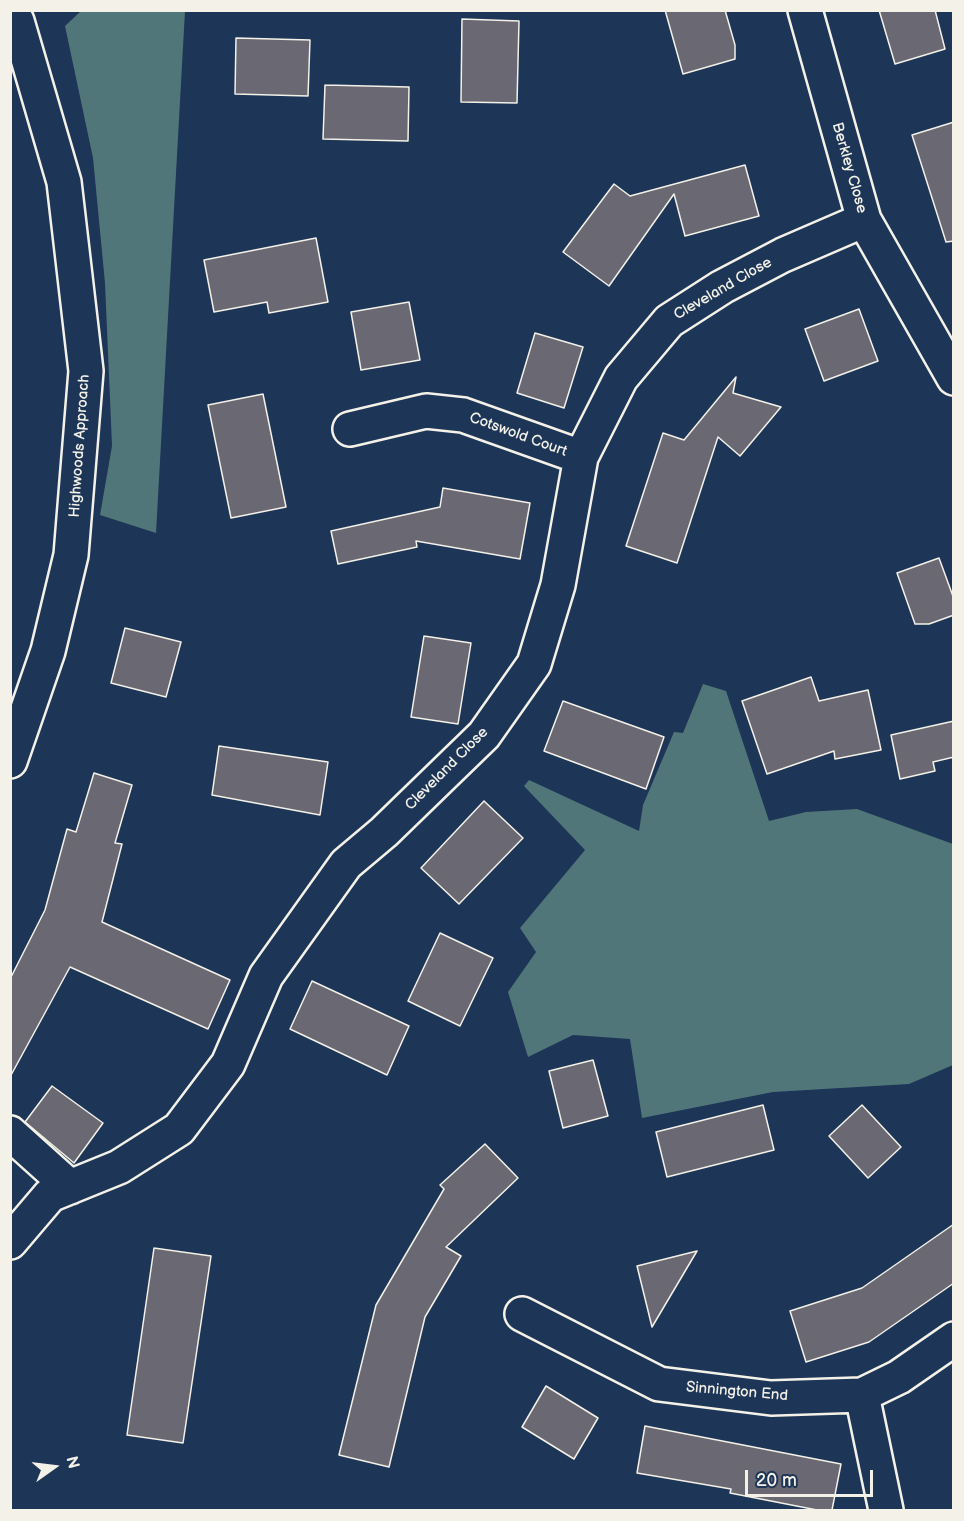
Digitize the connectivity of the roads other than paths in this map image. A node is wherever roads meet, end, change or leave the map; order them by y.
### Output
1 (805, 10) edge
2 (22, 18) edge
3 (864, 220) junction
4 (944, 335) edge
5 (954, 378) edge
6 (350, 429) dead end
7 (581, 457) junction
8 (10, 761) edge
9 (10, 1133) edge
10 (70, 1187) junction
11 (10, 1242) edge
12 (522, 1314) dead end
13 (954, 1339) edge
14 (862, 1395) junction
15 (886, 1510) edge

1 - 3 street, Berkley Close
2 - 8 street, Highwoods Approach
3 - 4 street, Berkley Close
3 - 7 street, Cleveland Close
4 - 5 street, Berkley Close
6 - 7 street, Cotswold Court
7 - 10 street, Cleveland Close
9 - 10 street
10 - 11 street, Cleveland Close
12 - 14 street, Sinnington End
13 - 14 street, Sinnington End
14 - 15 street

